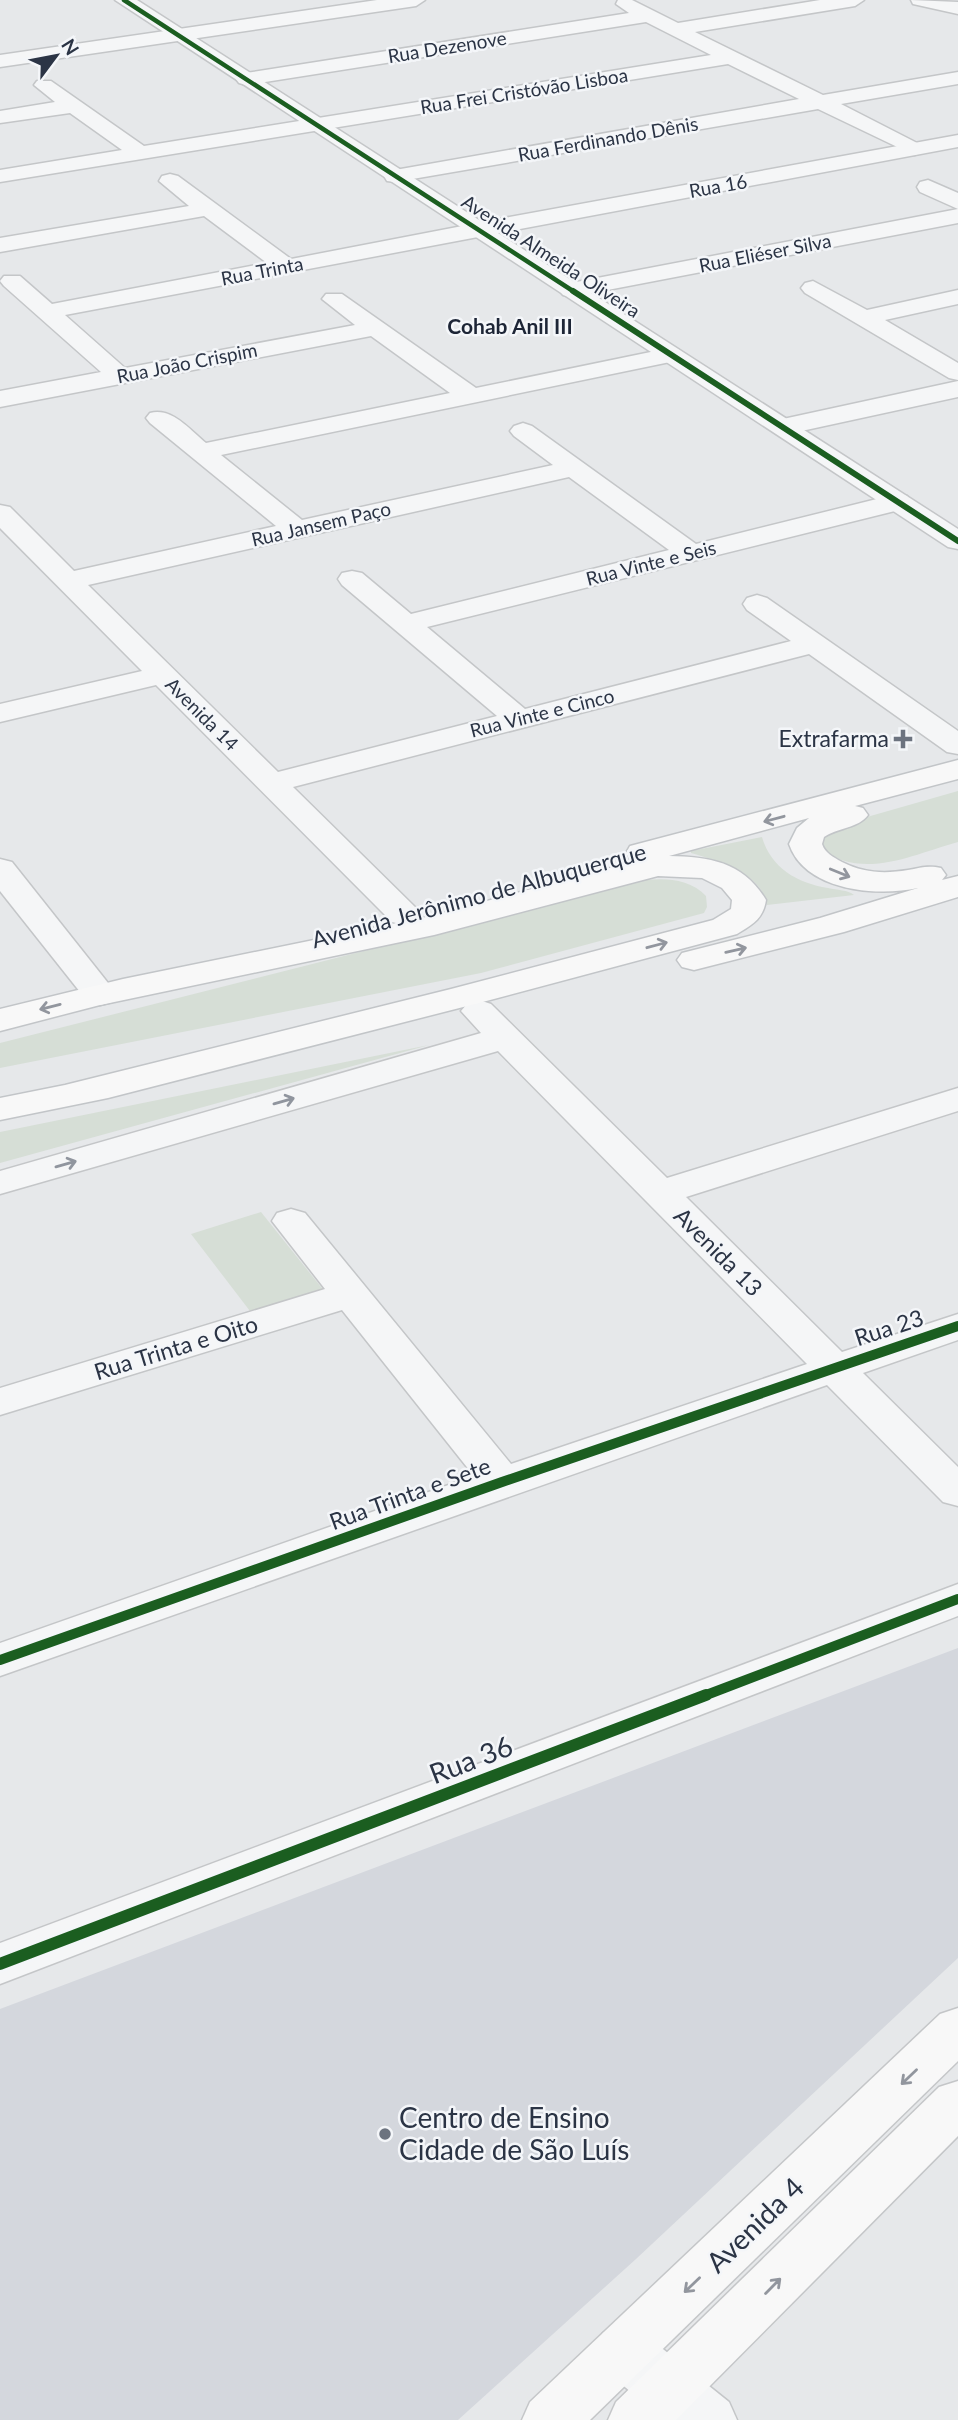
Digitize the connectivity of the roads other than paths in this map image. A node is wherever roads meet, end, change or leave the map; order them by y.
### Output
1 (124, 0) edge
2 (416, 0) edge
3 (617, 0) edge
4 (855, 0) edge
5 (920, 0) edge
6 (958, 8) edge
7 (649, 16) junction
8 (676, 29) junction
9 (178, 35) junction
10 (732, 57) junction
11 (0, 61) edge
12 (929, 61) dead end
13 (958, 72) edge
14 (958, 78) edge
15 (246, 79) junction
16 (44, 85) dead end
17 (820, 102) junction
18 (73, 106) junction
19 (0, 117) edge
20 (316, 124) junction
21 (958, 141) edge
22 (914, 149) junction
23 (139, 153) junction
24 (0, 176) edge
25 (395, 176) junction
26 (170, 181) dead end
27 (928, 187) dead end
28 (958, 202) edge
29 (208, 209) junction
30 (958, 216) edge
31 (478, 230) junction
32 (0, 245) edge
33 (286, 266) junction
34 (12, 281) dead end
35 (813, 288) dead end
36 (571, 290) junction
37 (958, 297) edge
38 (334, 299) dead end
39 (47, 312) junction
40 (863, 318) junction
41 (375, 328) junction
42 (670, 355) junction
43 (958, 373) edge
44 (120, 376) junction
45 (958, 389) edge
46 (471, 396) junction
47 (0, 399) edge
48 (159, 418) dead end
49 (783, 427) junction
50 (523, 431) dead end
51 (200, 452) junction
52 (574, 468) junction
53 (897, 502) junction
54 (0, 513) edge
55 (296, 529) junction
56 (958, 541) edge
57 (691, 552) junction
58 (352, 579) dead end
59 (67, 580) junction
60 (757, 604) dead end
61 (405, 624) junction
62 (813, 644) junction
63 (162, 675) junction
64 (0, 713) edge
65 (518, 719) junction
66 (958, 745) edge
67 (958, 769) edge
68 (271, 783) junction
69 (958, 785) edge
70 (958, 867) edge
71 (0, 869) edge
72 (958, 886) edge
73 (404, 915) junction
74 (100, 995) junction
75 (0, 1020) edge
76 (492, 1025) junction
77 (69, 1095) junction
78 (958, 1099) edge
79 (0, 1109) edge
80 (0, 1183) edge
81 (659, 1193) junction
82 (291, 1221) dead end
83 (352, 1294) junction
84 (958, 1325) edge
85 (833, 1367) junction
86 (0, 1402) edge
87 (502, 1482) junction
88 (958, 1492) edge
89 (958, 1599) edge
90 (0, 1660) edge
91 (0, 1964) edge
92 (958, 2029) edge
93 (958, 2102) edge
94 (623, 2351) junction
95 (671, 2410) edge
96 (551, 2420) edge

1 - 9 street, Avenida Almeida Oliveira
2 - 9 street
3 - 7 street
4 - 8 street
5 - 6 street
7 - 8 street
7 - 15 street, Rua Dezenove
8 - 10 street
9 - 11 street
9 - 15 street, Avenida Almeida Oliveira
10 - 17 street
10 - 20 street, Rua Frei Cristóvão Lisboa
12 - 13 street
14 - 17 street, Rua Ferdinando Dênis
15 - 20 street, Avenida Almeida Oliveira
16 - 18 street
17 - 22 street
17 - 25 street, Rua Ferdinando Dênis
18 - 19 street
18 - 23 street
20 - 23 street, Rua Frei Cristóvão Lisboa
20 - 25 street, Avenida Almeida Oliveira
21 - 22 street, Rua 16
22 - 31 street, Rua 16
23 - 24 street, Rua Frei Cristóvão Lisboa
25 - 31 street, Avenida Almeida Oliveira
26 - 29 street
27 - 28 street
29 - 32 street
29 - 33 street
30 - 36 street, Rua Eliéser Silva
31 - 33 street, Rua Trinta
31 - 36 street, Avenida Almeida Oliveira
33 - 39 street, Rua Trinta
34 - 39 street
35 - 40 street
36 - 42 street, Avenida Almeida Oliveira
37 - 40 street
38 - 41 street
39 - 44 street
40 - 43 street
41 - 44 street, Rua João Crispim
41 - 46 street
42 - 46 street
42 - 49 street, Avenida Almeida Oliveira
44 - 47 street, Rua João Crispim
45 - 49 street
46 - 51 street
48 - 51 street
49 - 53 street, Avenida Almeida Oliveira
50 - 52 street
51 - 55 street
52 - 55 street, Rua Jansem Paço
52 - 57 street
53 - 56 street, Avenida Almeida Oliveira
53 - 57 street, Rua Vinte e Seis
54 - 59 street, Avenida 14
55 - 59 street, Rua Jansem Paço
57 - 61 street, Rua Vinte e Seis
58 - 61 street
59 - 63 street, Avenida 14
60 - 62 street
61 - 65 street
62 - 65 street, Rua Vinte e Cinco
62 - 66 street
63 - 64 street
63 - 68 street, Avenida 14
65 - 68 street, Rua Vinte e Cinco
67 -> 73 main road, Avenida Jerônimo de Albuquerque
68 - 73 street, Avenida 14
69 -> 70 main road
71 - 74 street
76 -> 72 main road
73 - 74 main road, Avenida Jerônimo de Albuquerque
74 -> 75 main road, Avenida Jerônimo de Albuquerque
77 -> 74 main road
76 - 77 main road
80 -> 76 street
76 - 81 street, Avenida 13
77 - 79 main road
78 - 81 street
81 - 85 street, Avenida 13
82 - 83 street
83 - 86 street, Rua Trinta e Oito
83 - 87 street
84 - 85 street, Rua 23
85 - 87 street, Rua Trinta e Sete
85 - 88 street, Avenida 13
87 - 90 street, Rua Trinta e Sete
89 - 91 street, Rua 36
92 -> 94 main road, Avenida 4
95 -> 93 main road
94 - 95 street
94 - 96 main road, Avenida 4

